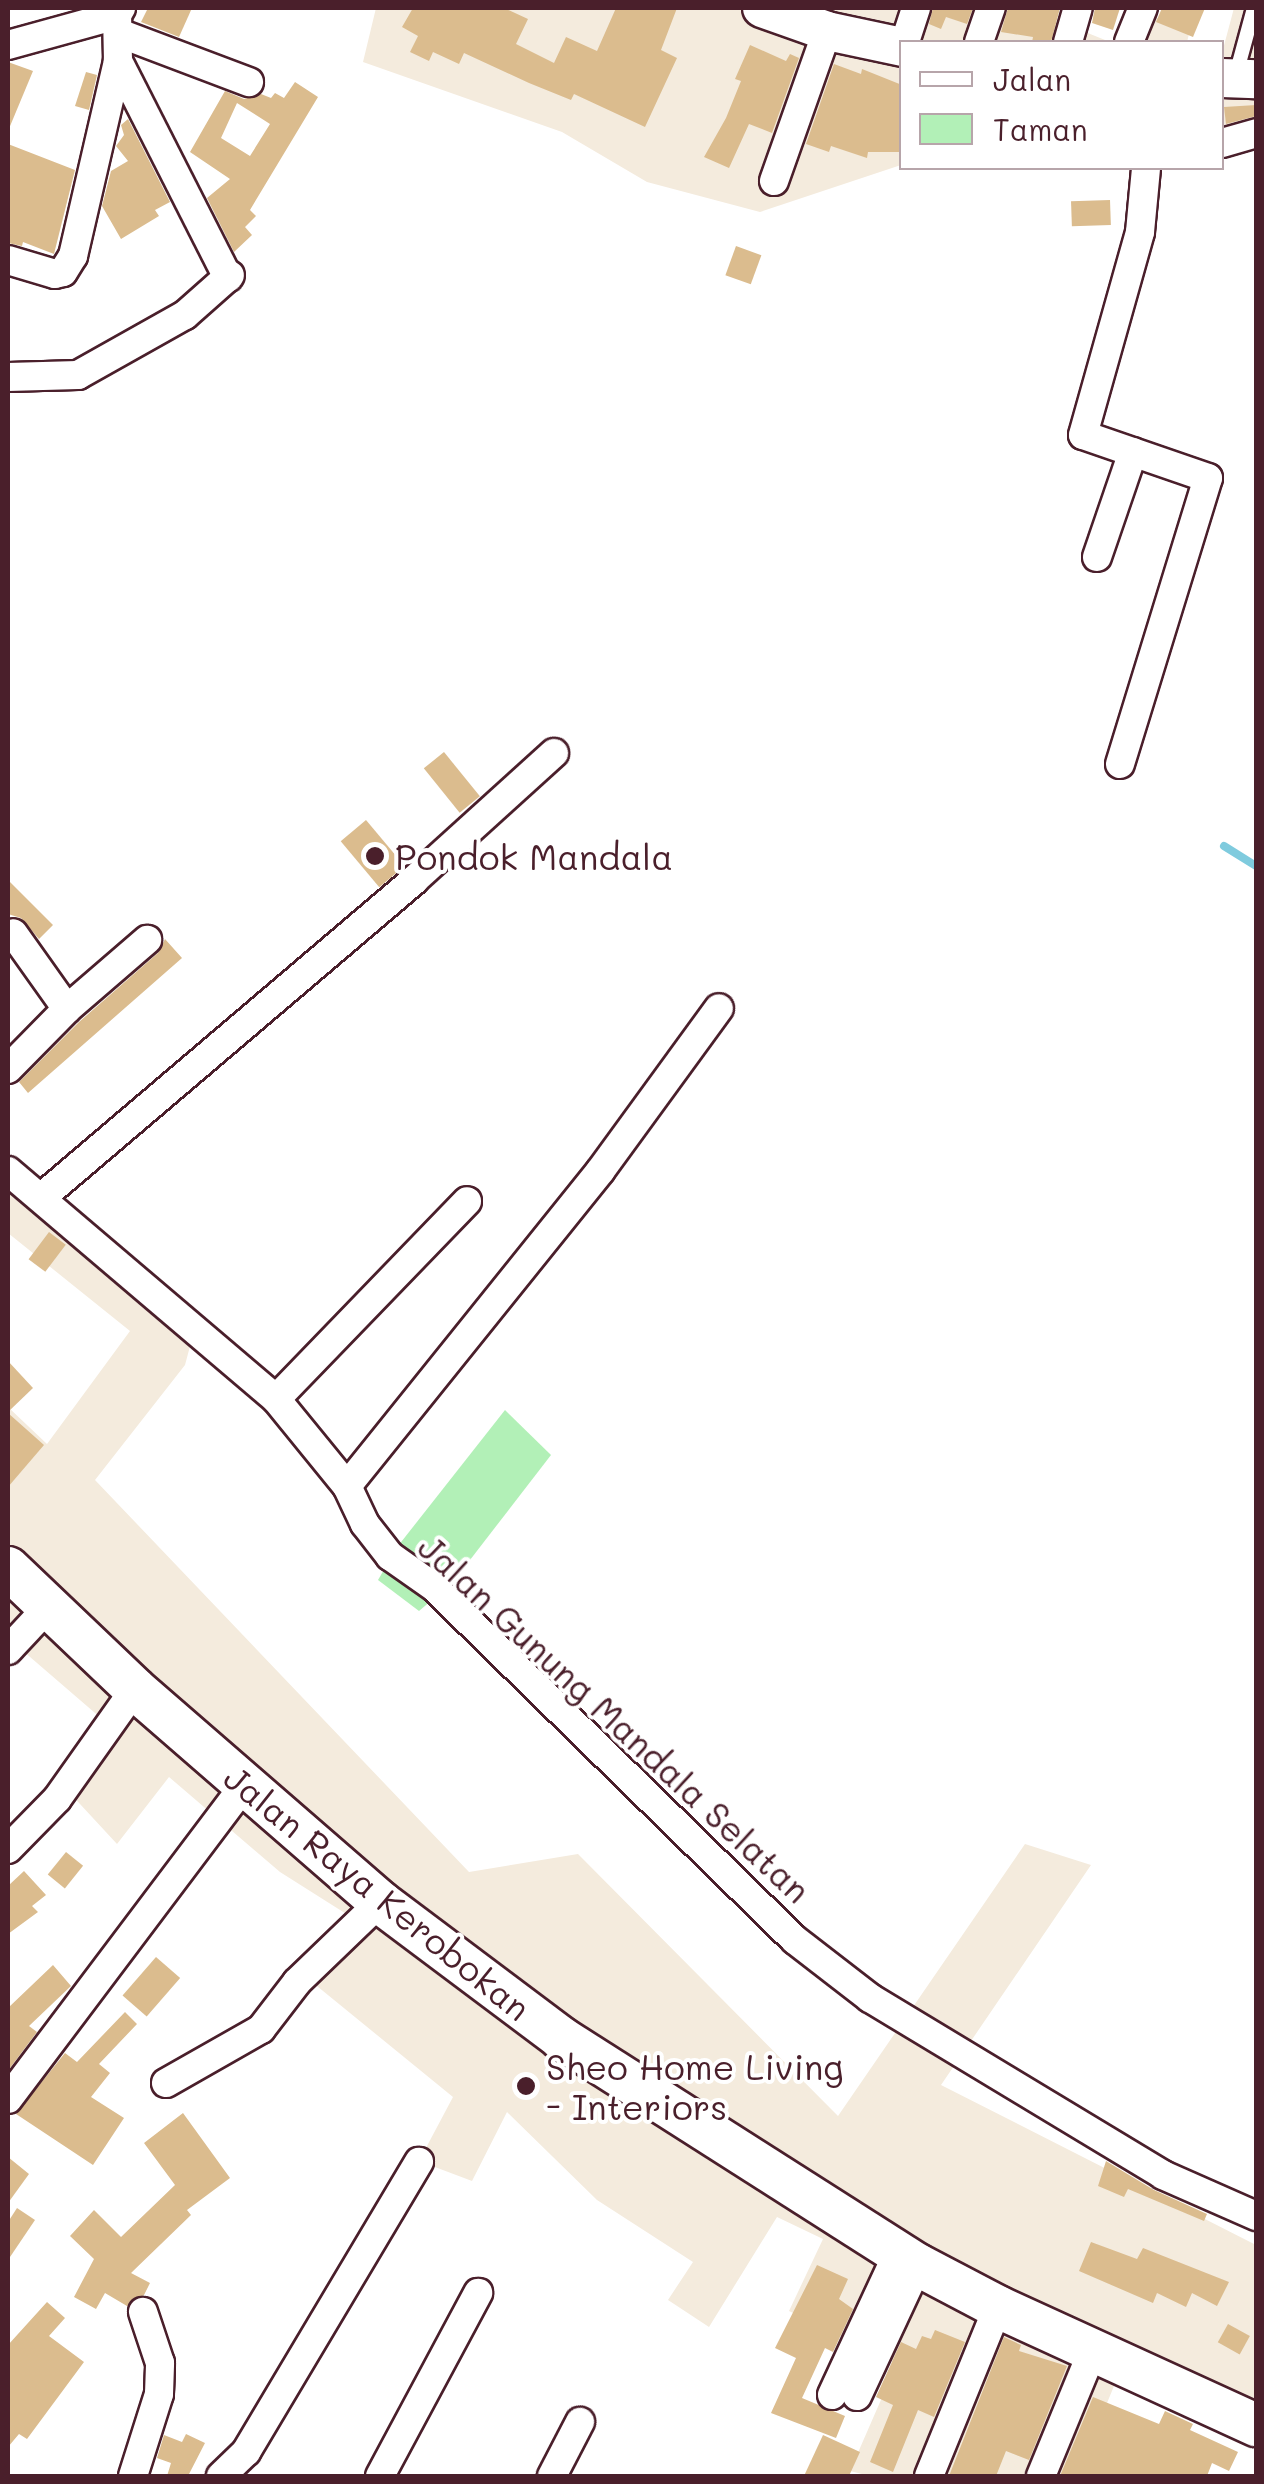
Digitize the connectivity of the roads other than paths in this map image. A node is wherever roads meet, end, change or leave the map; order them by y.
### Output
1 (762, 8) edge
2 (916, 8) edge
3 (991, 8) edge
4 (1078, 8) edge
5 (1143, 8) edge
6 (1254, 8) edge
7 (119, 18) edge
8 (826, 30) junction
9 (905, 40) edge
10 (981, 40) edge
11 (1069, 40) edge
12 (1129, 40) edge
13 (899, 44) edge
14 (8, 45) edge
15 (118, 61) junction
16 (1238, 79) edge
17 (249, 82) dead end
18 (1256, 134) edge
19 (1224, 142) edge
20 (1146, 170) edge
21 (774, 180) dead end
22 (8, 260) edge
23 (8, 377) edge
24 (1134, 452) junction
25 (1097, 557) dead end
26 (554, 753) dead end
27 (1120, 764) dead end
28 (13, 933) dead end
29 (147, 940) dead end
30 (718, 1008) dead end
31 (67, 1009) junction
32 (8, 1068) edge
33 (8, 1171) edge
34 (42, 1197) junction
35 (467, 1201) dead end
36 (276, 1400) junction
37 (347, 1486) junction
38 (8, 1568) edge
39 (49, 1606) junction
40 (8, 1650) edge
41 (135, 1689) junction
42 (244, 1786) junction
43 (8, 1849) edge
44 (380, 1902) junction
45 (166, 2083) dead end
46 (8, 2099) edge
47 (419, 2162) dead end
48 (1256, 2216) edge
49 (908, 2259) junction
50 (478, 2293) dead end
51 (998, 2306) junction
52 (143, 2312) dead end
53 (1093, 2350) junction
54 (844, 2395) dead end
55 (580, 2422) dead end
56 (1256, 2425) edge
57 (133, 2476) edge
58 (221, 2476) edge
59 (380, 2476) edge
60 (552, 2476) edge
61 (929, 2476) edge
62 (1041, 2476) edge

1 - 8 street
2 - 9 street
3 - 10 street
4 - 11 street
5 - 12 street
6 - 16 lane
7 - 14 street
7 - 15 street
7 - 17 street
8 - 13 street
8 - 21 street
15 - 22 street
15 - 23 street
18 - 19 street
20 - 24 street
24 - 25 street
24 - 27 street
26 - 34 street
28 - 31 street
29 - 31 street
30 - 37 street
31 - 32 street
33 - 34 street, Jalan Gunung Mandala Selatan
34 - 36 street, Jalan Gunung Mandala Selatan
35 - 36 street
36 - 37 street, Jalan Gunung Mandala Selatan
37 - 48 street, Jalan Gunung Mandala Selatan
38 - 39 main road, Jalan Raya Kerobokan
39 - 40 street
39 - 41 main road, Jalan Raya Kerobokan
41 - 42 main road, Jalan Raya Kerobokan
41 - 43 street
42 - 44 main road, Jalan Raya Kerobokan
42 - 46 street
44 - 45 street
44 - 49 main road, Jalan Raya Kerobokan
47 - 58 street
49 - 51 main road, Jalan Raya Kerobokan
49 - 54 street
50 - 59 street
51 - 53 main road, Jalan Raya Kerobokan
51 - 61 street
52 - 57 street
53 - 56 main road, Jalan Raya Kerobokan
53 - 62 street
55 - 60 street

